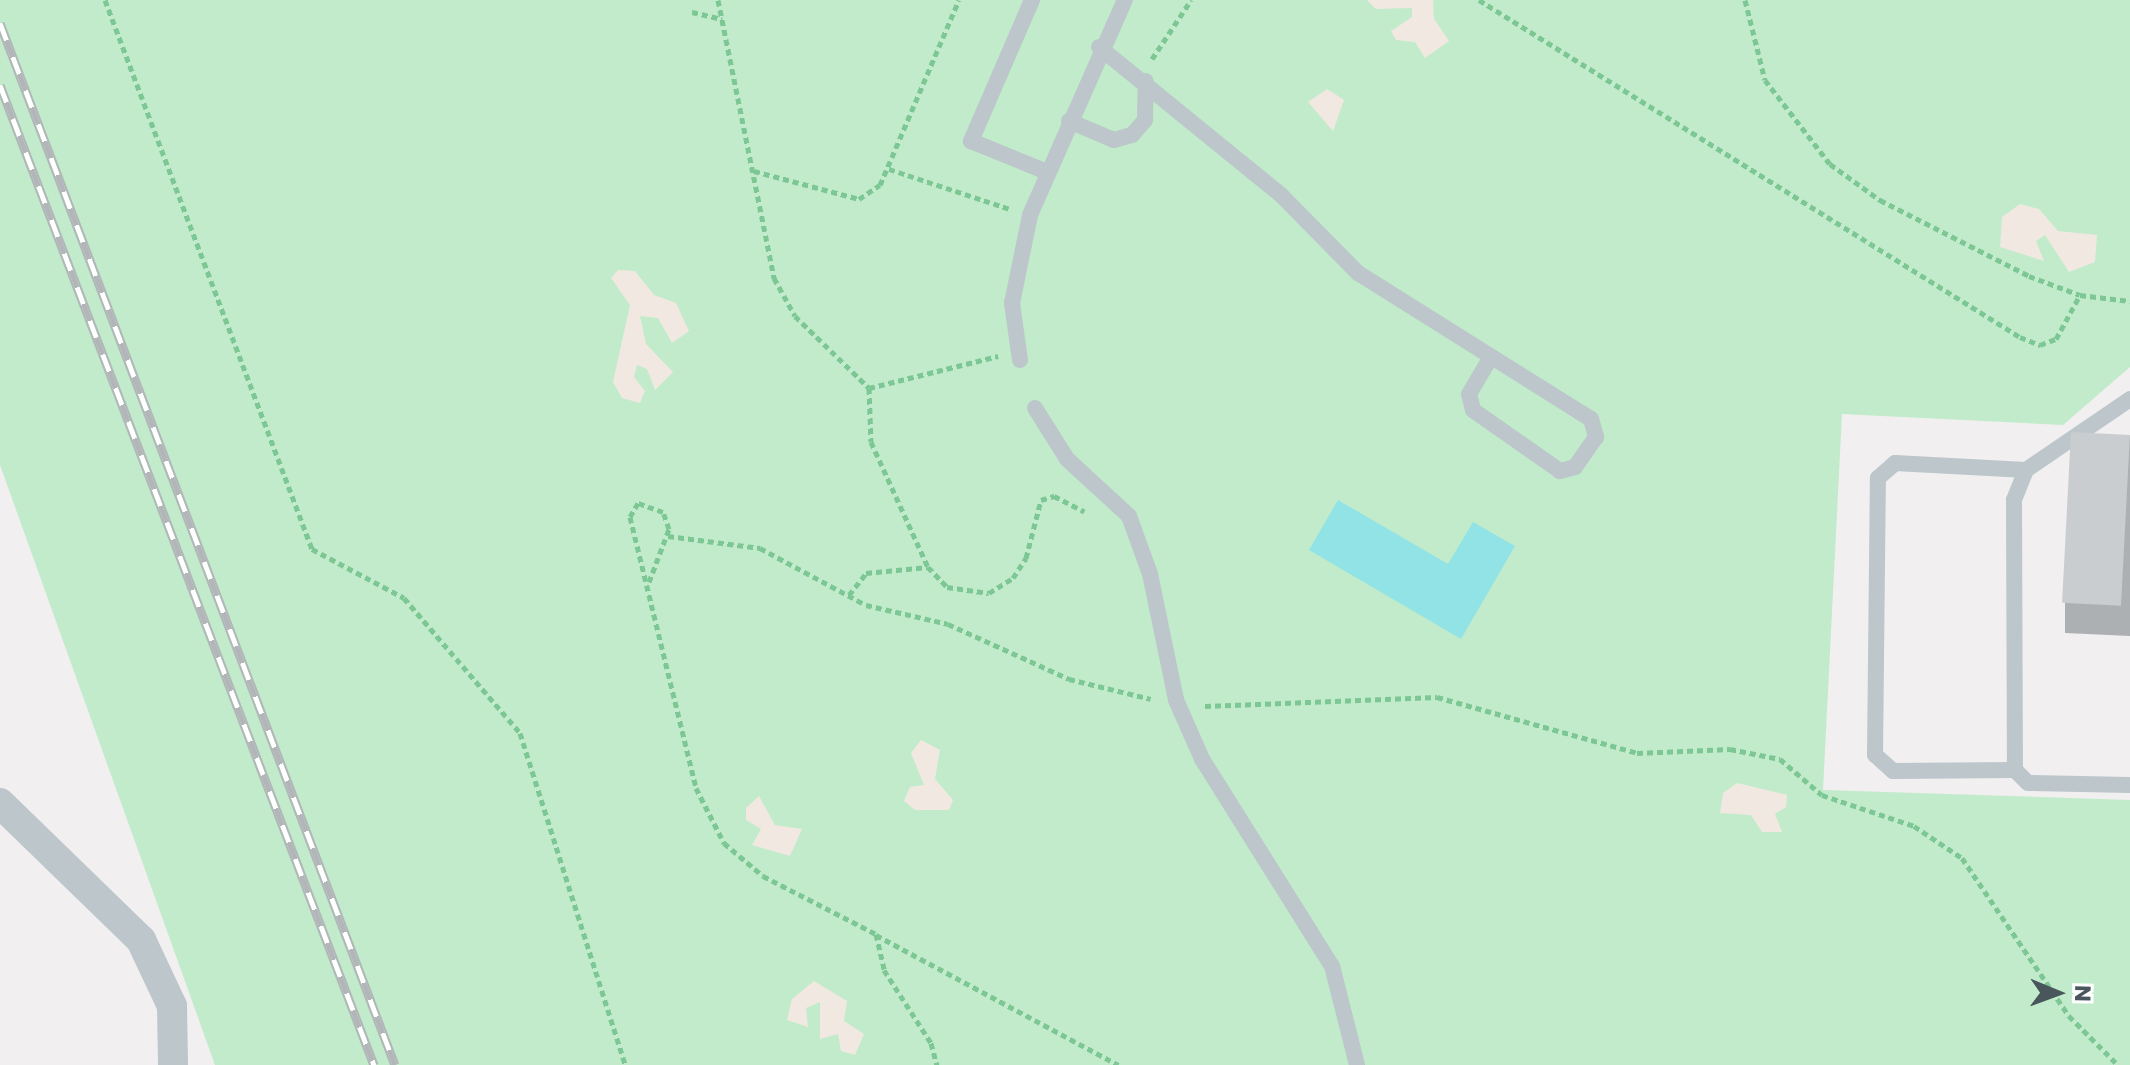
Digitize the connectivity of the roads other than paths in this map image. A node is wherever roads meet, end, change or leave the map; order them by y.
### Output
1 (1032, 0) edge
2 (1125, 0) edge
3 (1099, 47) junction
4 (1146, 81) junction
5 (1069, 121) junction
6 (1047, 172) junction
7 (1019, 356) road end
8 (1491, 357) junction
9 (2130, 399) edge
10 (1035, 408) dead end
11 (2026, 470) junction
12 (2015, 770) junction
13 (2130, 785) edge
14 (0, 803) edge
15 (173, 1065) edge
16 (1357, 1065) edge

1 - 6 lane
2 - 3 lane
3 - 4 lane
3 - 5 lane
4 - 5 lane
4 - 8 lane
5 - 6 lane
6 - 7 lane
8 - 8 lane
9 - 11 lane
10 - 16 lane
11 - 12 lane
11 - 12 lane
12 - 13 lane
14 - 15 street

